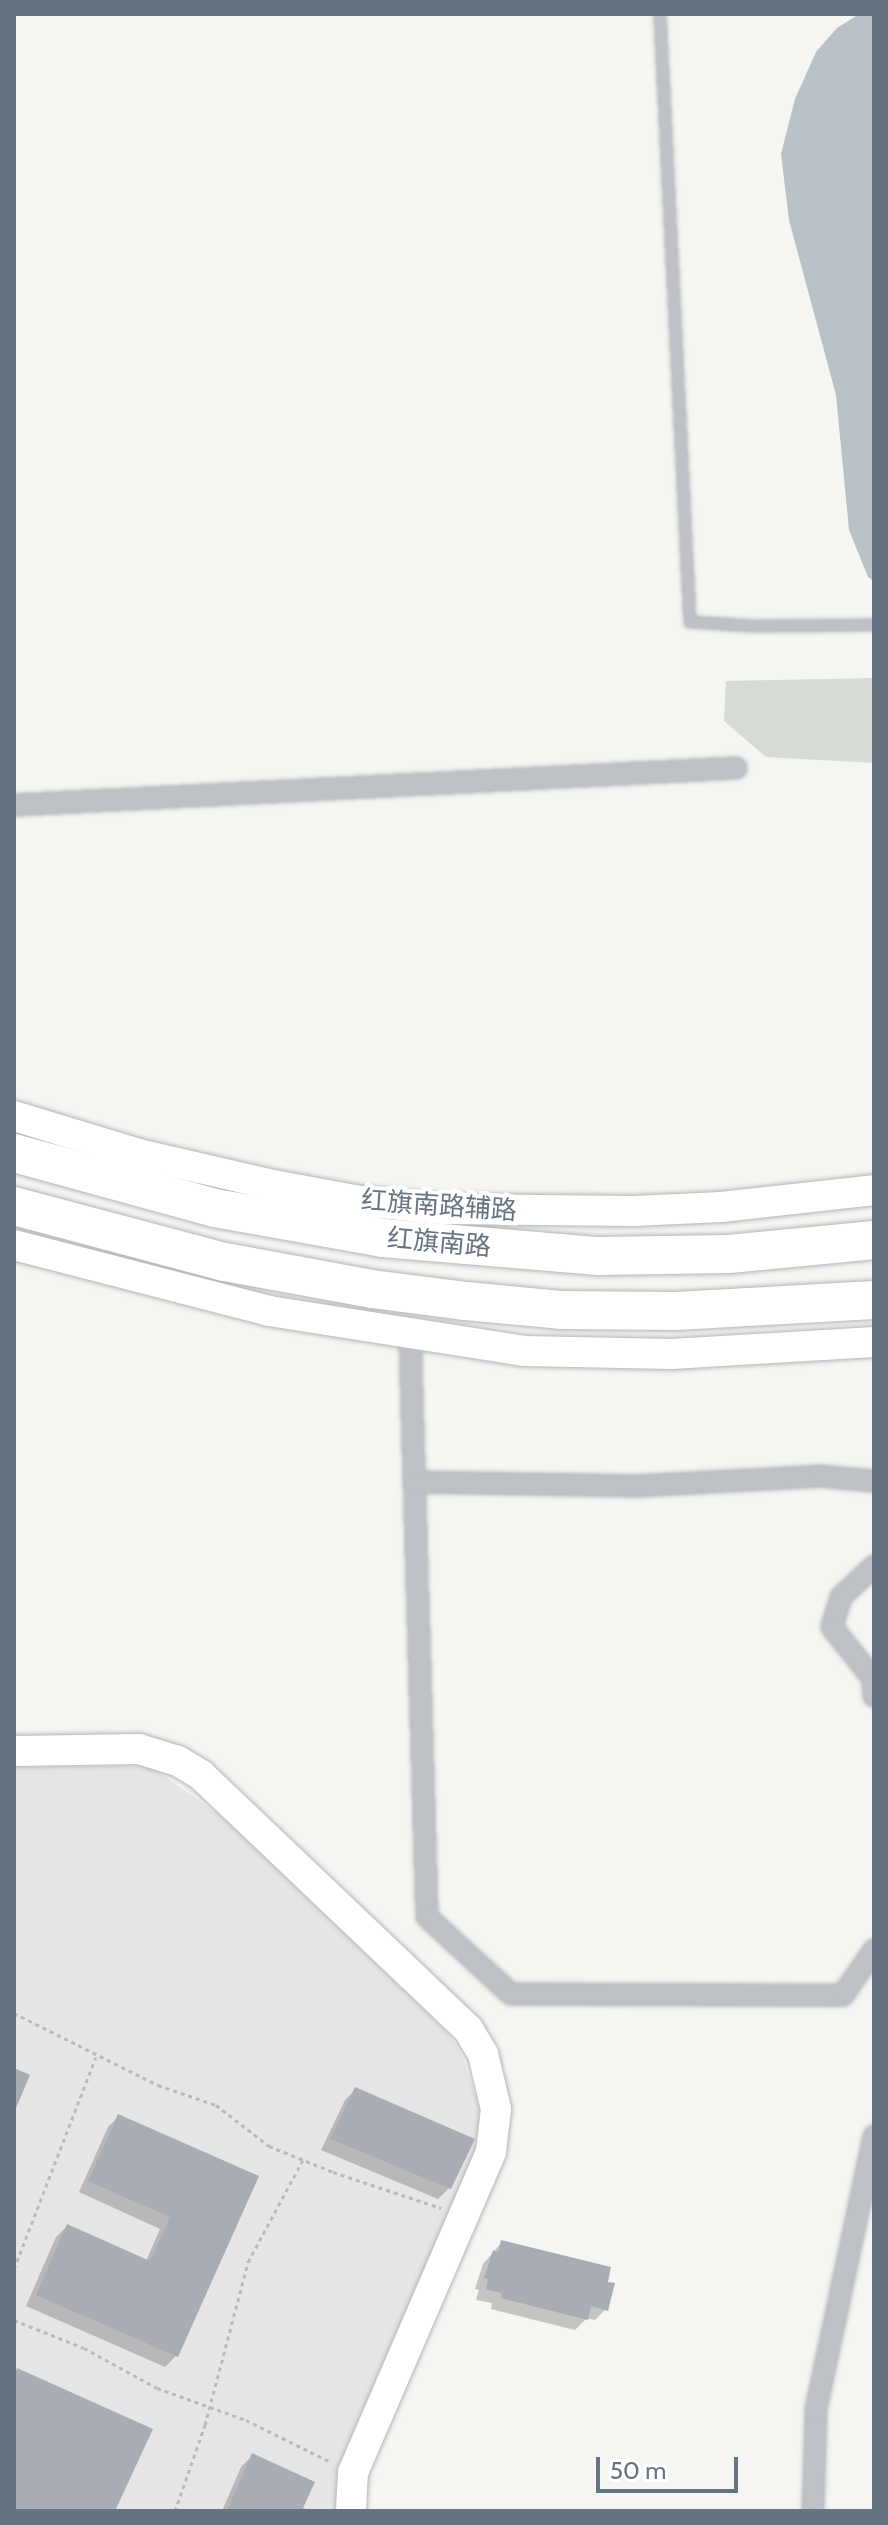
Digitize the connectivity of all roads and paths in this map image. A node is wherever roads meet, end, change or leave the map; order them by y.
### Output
1 (660, 14) edge
2 (874, 625) edge
3 (736, 768) dead end
4 (14, 805) edge
5 (14, 1116) edge
6 (14, 1153) edge
7 (874, 1190) edge
8 (14, 1206) edge
9 (874, 1240) edge
10 (14, 1245) edge
11 (874, 1300) edge
12 (410, 1334) junction
13 (874, 1342) edge
14 (874, 1481) edge
15 (414, 1482) junction
16 (874, 1566) edge
17 (874, 1696) edge
18 (14, 1751) edge
19 (874, 1950) edge
20 (14, 2013) edge
21 (97, 2057) junction
22 (874, 2136) edge
23 (303, 2160) junction
24 (464, 2216) junction
25 (14, 2269) edge
26 (14, 2320) edge
27 (210, 2407) junction
28 (353, 2472) junction
29 (175, 2511) edge
30 (351, 2511) edge
31 (813, 2511) edge

1 - 2 lane
3 - 4 street
5 - 7 main road, 红旗南路辅路
6 - 9 highway, 红旗南路
8 - 11 highway, 红旗南路
10 - 12 main road
12 - 13 main road
12 - 15 street
14 - 15 street
15 - 19 street
16 - 17 street
18 - 24 main road
20 - 21 path
21 - 23 path
21 - 25 path
22 - 31 street
23 - 24 path
23 - 27 path
24 - 28 main road
26 - 27 path
27 - 28 path
27 - 29 path
28 - 30 main road

